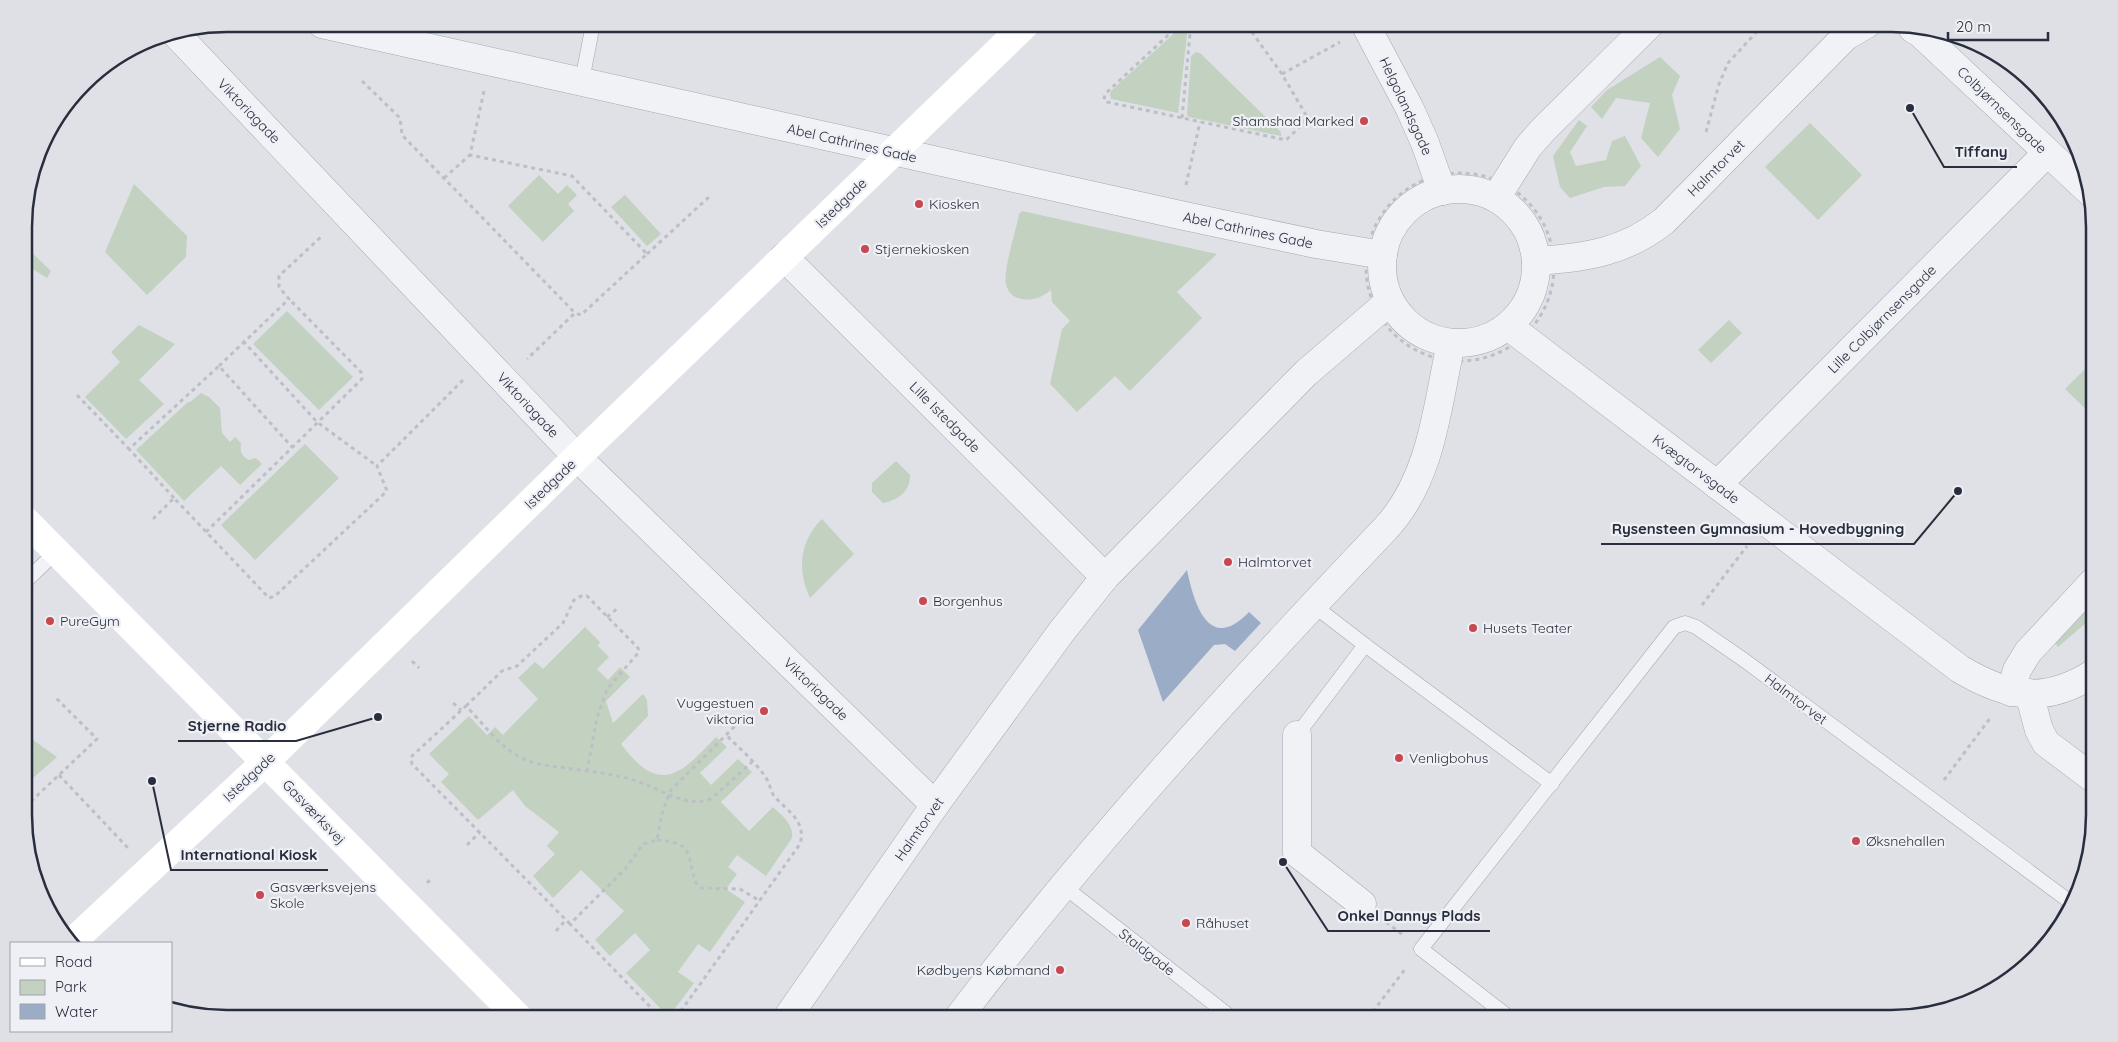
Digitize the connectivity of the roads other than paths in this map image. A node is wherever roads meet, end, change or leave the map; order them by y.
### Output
1 (358, 32) edge
2 (591, 32) edge
3 (1018, 32) edge
4 (1369, 32) edge
5 (1642, 32) edge
6 (1853, 32) edge
7 (1922, 35) edge
8 (180, 38) edge
9 (582, 81) junction
10 (893, 152) junction
11 (2047, 153) junction
12 (1440, 183) junction
13 (2080, 183) edge
14 (1500, 190) junction
15 (1374, 254) junction
16 (784, 257) junction
17 (1536, 261) junction
18 (1384, 306) junction
19 (1508, 326) junction
20 (1449, 351) junction
21 (577, 457) junction
22 (1718, 485) junction
23 (32, 527) edge
24 (56, 552) junction
25 (32, 575) edge
26 (1105, 577) junction
27 (2086, 590) edge
28 (1313, 605) junction
29 (1365, 645) junction
30 (2086, 677) edge
31 (2020, 693) junction
32 (1297, 735) joint
33 (265, 762) junction
34 (2086, 773) edge
35 (1552, 784) junction
36 (935, 805) junction
37 (1062, 885) junction
38 (2066, 899) edge
39 (1362, 904) road end
40 (77, 938) edge
41 (511, 1010) edge
42 (793, 1010) edge
43 (964, 1010) edge
44 (1222, 1010) edge
45 (1500, 1010) edge

1 - 9 street, Abel Cathrines Gade
2 - 9 lane
3 - 10 street, Istedgade
4 - 12 street, Helgolandsgade
5 - 14 street
6 - 17 street, Halmtorvet
7 - 11 street, Colbjørnsensgade
8 - 21 street, Viktoriagade
9 - 10 street, Abel Cathrines Gade
10 - 15 street, Abel Cathrines Gade
10 - 16 street, Istedgade
11 - 13 street, Colbjørnsensgade
11 - 22 street, Lille Colbjørnsensgade
12 - 14 street
12 - 15 street
14 - 17 street
15 - 18 street
16 - 21 street, Istedgade
16 - 26 street, Lille Istedgade
17 - 19 street
18 - 20 street
18 - 26 street, Halmtorvet
19 - 20 street
19 - 22 street, Kvægtorvsgade
20 - 28 street
21 - 33 street, Istedgade
21 - 36 street, Viktoriagade
22 - 31 street, Kvægtorvsgade
23 - 24 street, Gasværksvej
24 - 25 lane
24 - 33 street, Gasværksvej
26 - 36 street, Halmtorvet
27 - 31 street
28 - 29 lane
28 - 37 street
29 - 32 lane
29 - 35 lane
30 - 31 street
31 - 34 street
32 - 39 street
33 - 40 street, Istedgade
33 - 41 street, Gasværksvej
35 - 38 lane, Halmtorvet
35 - 45 lane
36 - 42 street, Halmtorvet
37 - 43 street
37 - 44 lane, Staldgade

